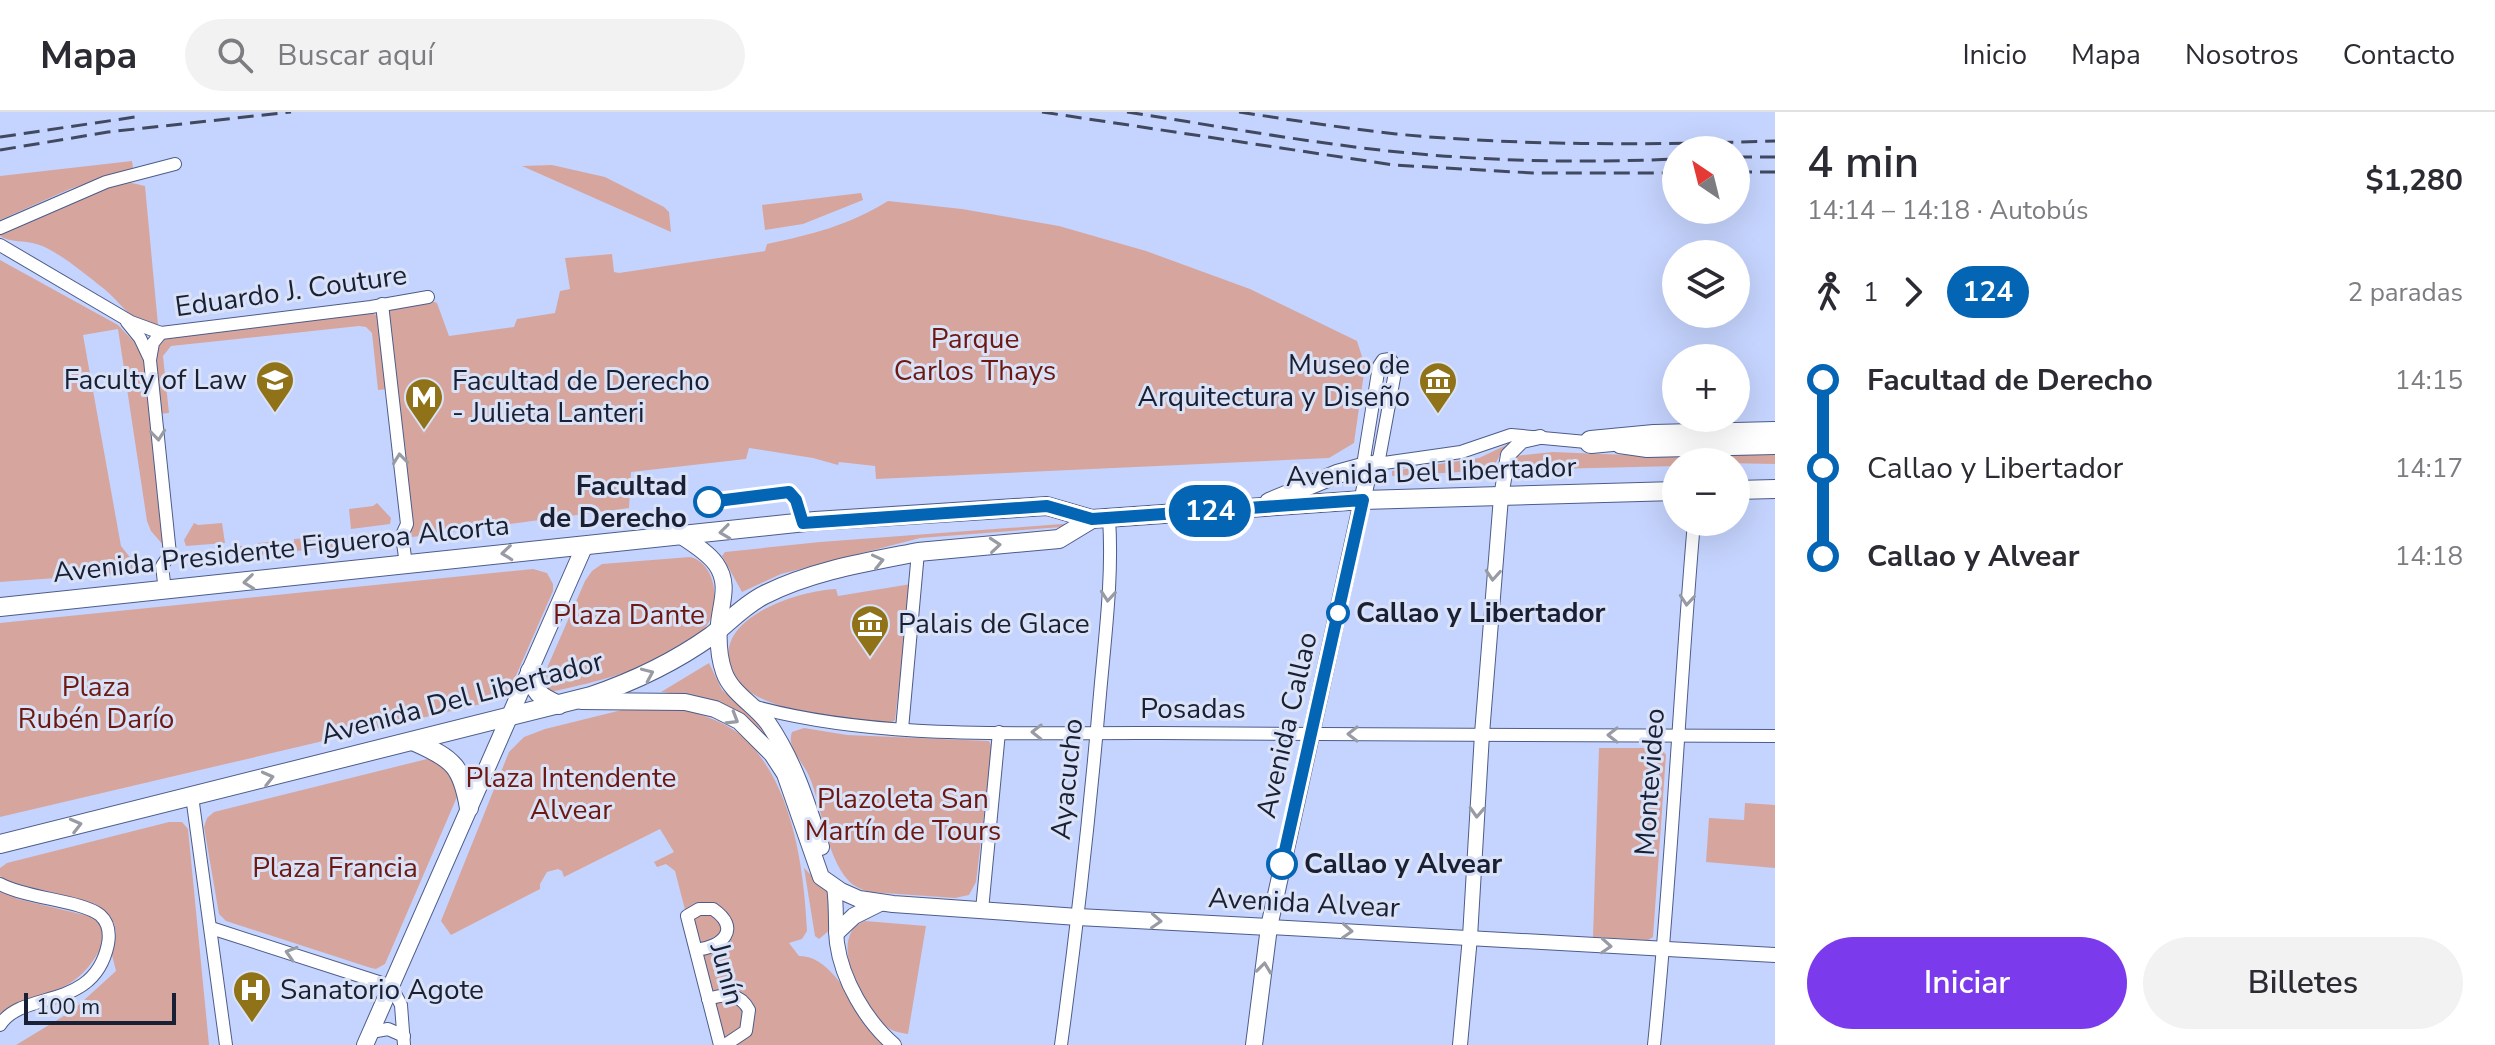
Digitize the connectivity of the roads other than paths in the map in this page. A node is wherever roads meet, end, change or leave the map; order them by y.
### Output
1 (175, 164) dead end
2 (0, 228) edge
3 (0, 245) edge
4 (428, 297) dead end
5 (382, 304) junction
6 (122, 317) junction
7 (161, 333) junction
8 (150, 360) junction
9 (1775, 433) edge
10 (1540, 437) junction
11 (1591, 442) junction
12 (1775, 448) edge
13 (1370, 465) junction
14 (1775, 489) edge
15 (1750, 490) edge
16 (1662, 491) edge
17 (1501, 497) junction
18 (1363, 500) junction
19 (1256, 507) junction
20 (1100, 519) junction
21 (1693, 536) edge
22 (683, 537) junction
23 (585, 545) junction
24 (918, 552) junction
25 (406, 565) junction
26 (165, 591) junction
27 (0, 607) edge
28 (719, 630) junction
29 (530, 671) junction
30 (567, 703) junction
31 (756, 707) junction
32 (508, 718) junction
33 (902, 729) junction
34 (999, 732) junction
35 (1096, 733) junction
36 (1312, 734) junction
37 (1482, 734) junction
38 (1677, 736) junction
39 (1775, 736) edge
40 (415, 742) junction
41 (192, 796) junction
42 (469, 808) junction
43 (0, 844) edge
44 (0, 884) edge
45 (834, 887) junction
46 (880, 903) junction
47 (982, 910) junction
48 (1078, 917) junction
49 (1269, 927) junction
50 (211, 928) junction
51 (837, 932) junction
52 (1470, 937) junction
53 (721, 942) junction
54 (696, 950) junction
55 (1664, 950) junction
56 (1775, 955) edge
57 (703, 980) junction
58 (391, 986) junction
59 (708, 999) junction
60 (0, 1025) edge
61 (368, 1038) edge
62 (404, 1040) edge
63 (226, 1045) edge
64 (722, 1045) edge
65 (894, 1045) edge
66 (1061, 1045) edge
67 (1254, 1045) edge
68 (1460, 1045) edge
69 (1654, 1045) edge

1 - 2 street
3 - 6 street
4 - 5 street, Eduardo J. Couture
5 - 7 street, Eduardo J. Couture
25 -> 5 street
6 - 7 street
6 - 8 street
7 - 8 street
8 -> 26 street
9 - 11 highway
10 - 11 street, Avenida Del Libertador
10 - 13 street, Avenida Del Libertador
10 - 17 street
11 - 12 street, Avenida Del Libertador
13 - 13 street, Avenida Callao
13 - 18 main road, Avenida Callao
13 - 19 main road
14 - 15 main road
16 - 17 main road, Avenida Del Libertador
17 - 18 main road, Avenida Del Libertador
17 -> 37 street
18 - 19 main road, Avenida Del Libertador
18 - 36 main road, Avenida Callao
19 - 20 main road, Avenida Del Libertador
20 -> 22 main road, Avenida Presidente Figueroa Alcorta
24 -> 20 main road, Avenida Del Libertador
20 -> 35 street, Ayacucho
21 -> 38 street, Montevideo
22 - 23 main road, Avenida Presidente Figueroa Alcorta
22 - 28 main road
23 -> 25 main road, Avenida Presidente Figueroa Alcorta
23 - 29 main road
28 -> 24 main road, Avenida Del Libertador
24 - 33 street
25 -> 26 main road, Avenida Presidente Figueroa Alcorta
26 - 27 main road, Avenida Presidente Figueroa Alcorta
30 -> 28 main road, Avenida Del Libertador
28 - 31 main road
29 - 30 main road
29 - 32 main road
30 - 32 main road, Avenida Del Libertador
30 -> 45 main road
31 - 33 street, Posadas
31 - 45 main road
32 - 40 main road, Avenida Del Libertador
32 - 42 main road
33 - 34 street, Posadas
35 -> 34 street, Posadas
34 - 47 street
35 - 36 street, Posadas
35 - 48 street, Ayacucho
37 -> 36 street, Posadas
36 - 49 main road, Avenida Callao
38 -> 37 street, Posadas
37 -> 52 street
38 - 39 street, Posadas
38 - 55 street, Montevideo
41 -> 40 main road, Avenida Del Libertador
40 - 42 main road
43 -> 41 main road, Avenida Del Libertador
41 - 50 street
42 - 58 main road
44 - 60 street
45 - 46 main road, Avenida Alvear
45 - 51 street
46 - 47 main road, Avenida Alvear
46 - 51 main road
47 - 48 main road, Avenida Alvear
48 -> 49 main road, Avenida Alvear
48 - 66 street, Ayacucho
49 -> 52 street, Avenida Alvear
67 -> 49 main road, Avenida Callao
58 -> 50 street
50 - 63 street
51 - 65 street
52 -> 55 street, Avenida Alvear
52 - 68 street
53 - 54 street
53 - 54 street, Junín
53 - 57 street
54 - 57 street, Junín
55 - 56 street, Avenida Alvear
55 - 69 street, Montevideo
57 - 59 street, Junín
58 - 61 main road
58 - 62 street
59 - 64 street, Junín
59 - 64 street
61 - 62 street

